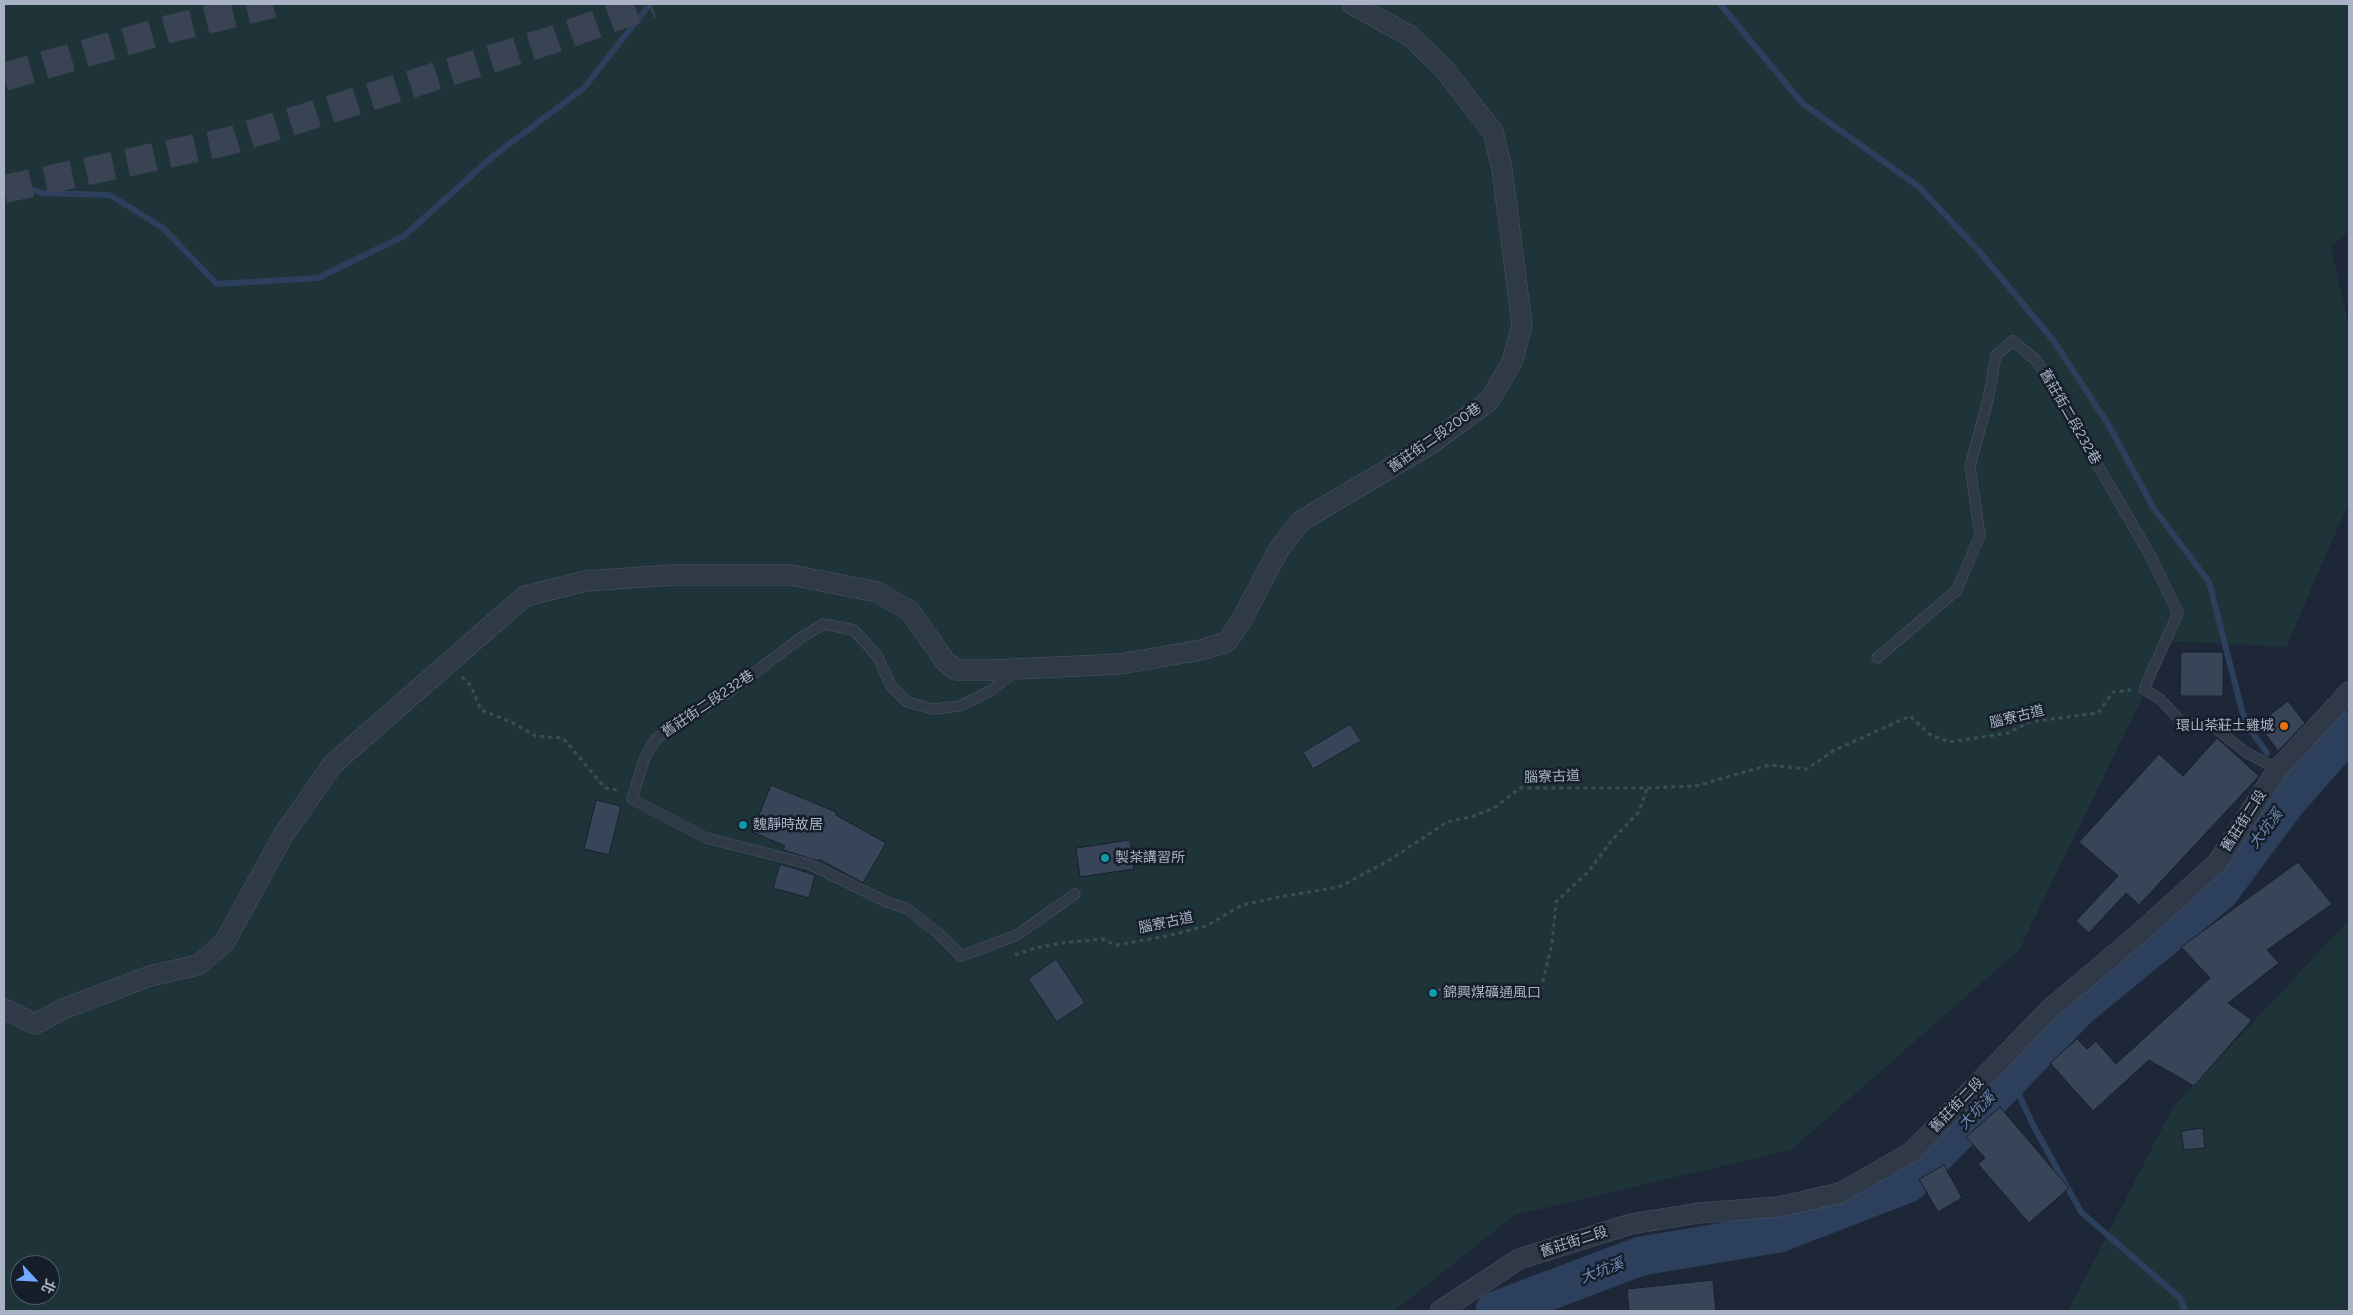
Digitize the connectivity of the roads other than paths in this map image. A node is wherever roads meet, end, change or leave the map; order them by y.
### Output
1 (1352, 4) edge
2 (1877, 658) dead end
3 (1021, 667) junction
4 (2349, 692) edge
5 (2282, 765) junction
6 (1074, 894) dead end
7 (4, 1009) edge
8 (1440, 1311) edge

1 - 3 street, 舊莊街二段200巷
2 - 5 lane, 舊莊街二段232巷
3 - 6 lane, 舊莊街二段232巷
3 - 7 street, 舊莊街二段200巷
4 - 5 street, 舊莊街二段
5 - 8 street, 舊莊街二段

